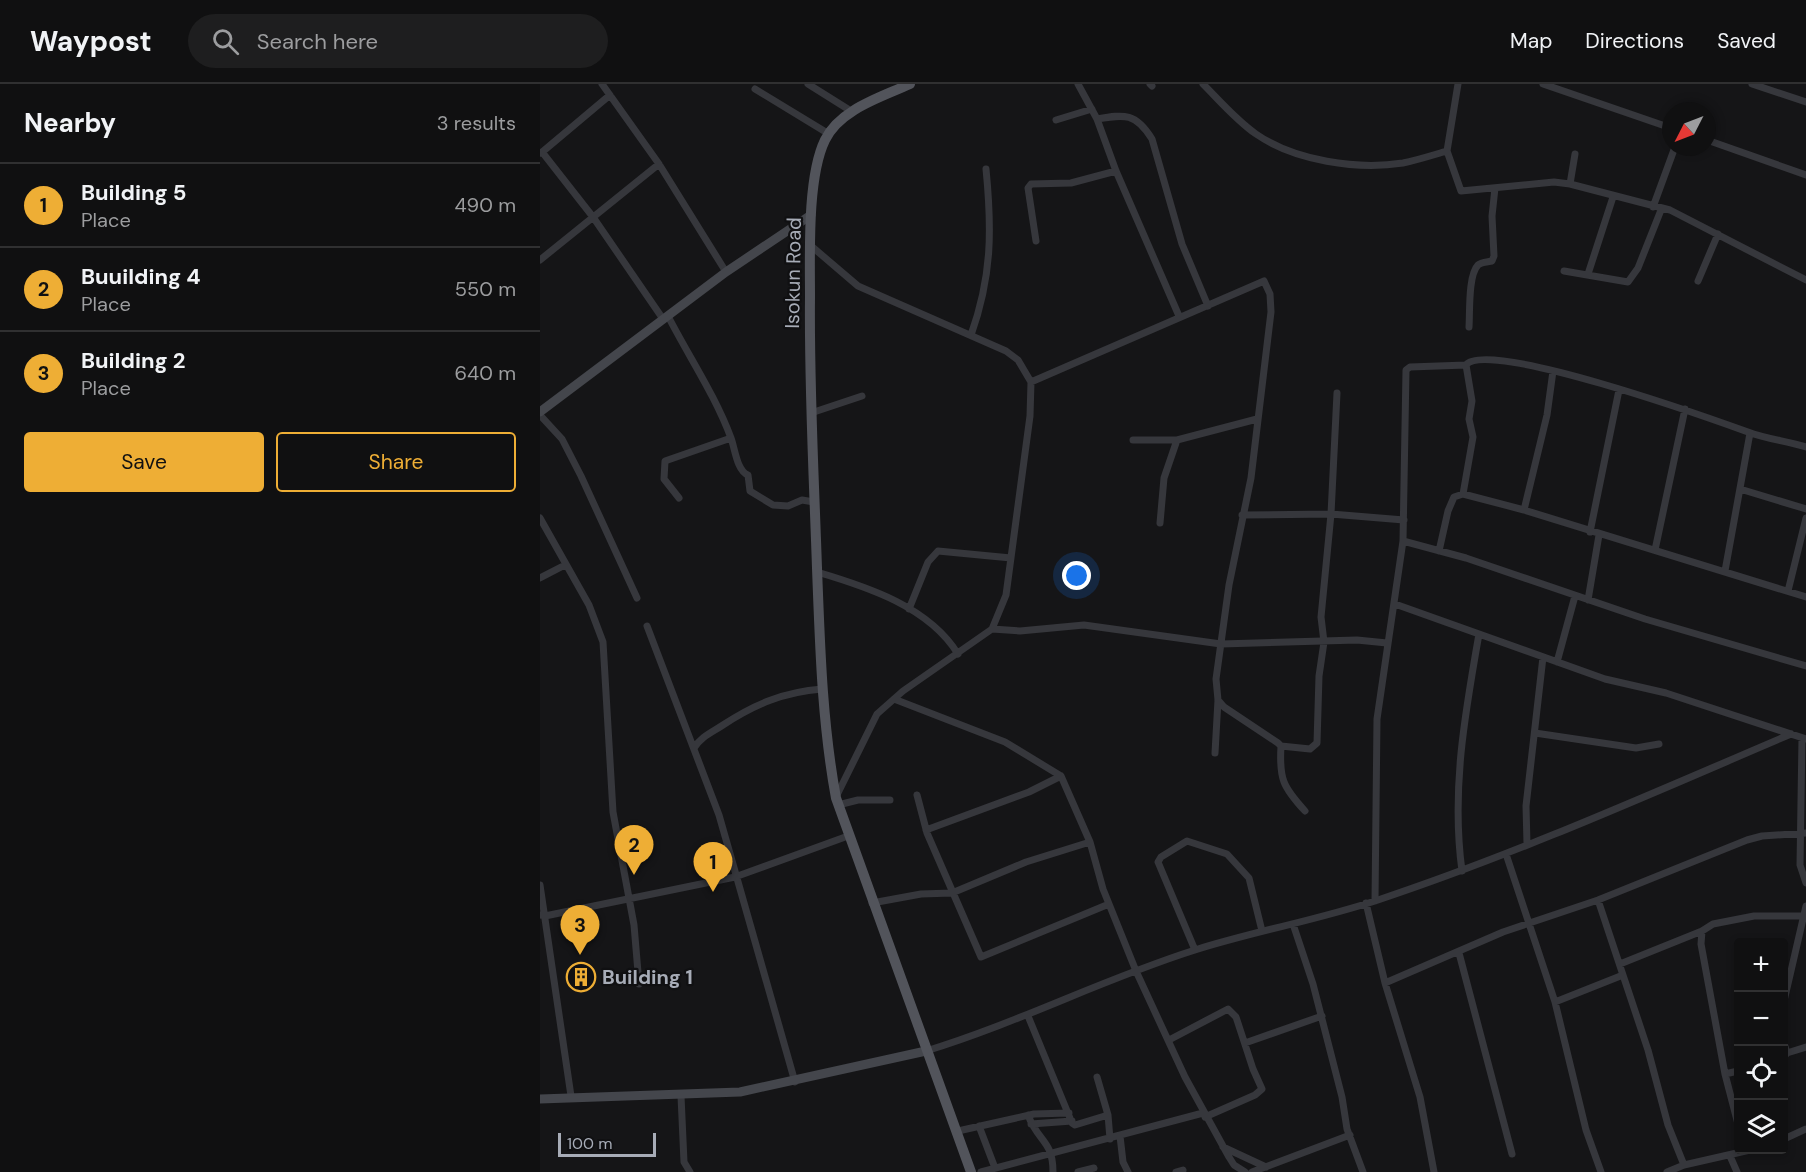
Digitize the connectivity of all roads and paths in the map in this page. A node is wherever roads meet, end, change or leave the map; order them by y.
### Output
1 (602, 84) edge
2 (808, 84) edge
3 (909, 84) edge
4 (1078, 84) edge
5 (1203, 84) edge
6 (1458, 84) edge
7 (1547, 84) edge
8 (1752, 84) edge
9 (755, 89) dead end
10 (610, 95) junction
11 (1806, 102) edge
12 (1092, 109) junction
13 (851, 111) junction
14 (1097, 119) junction
15 (1056, 120) dead end
16 (1662, 125) edge
17 (829, 134) junction
18 (1716, 143) edge
19 (1447, 151) junction
20 (541, 153) edge
21 (1575, 154) dead end
22 (1672, 156) edge
23 (659, 164) junction
24 (986, 169) dead end
25 (1116, 171) junction
26 (1806, 175) edge
27 (1570, 184) junction
28 (1495, 188) junction
29 (1613, 197) junction
30 (1653, 207) junction
31 (1661, 210) junction
32 (811, 215) junction
33 (593, 217) junction
34 (1718, 234) junction
35 (1036, 241) dead end
36 (810, 245) junction
37 (540, 260) edge
38 (1564, 271) dead end
39 (726, 272) junction
40 (1588, 274) junction
41 (1806, 280) edge
42 (1698, 281) dead end
43 (1208, 306) junction
44 (1179, 316) junction
45 (665, 317) junction
46 (1469, 327) dead end
47 (971, 335) junction
48 (1466, 365) junction
49 (1553, 371) junction
50 (1031, 382) junction
51 (1619, 390) junction
52 (1337, 393) dead end
53 (862, 396) dead end
54 (1685, 409) junction
55 (811, 413) junction
56 (540, 414) edge
57 (1257, 419) junction
58 (1750, 433) junction
59 (731, 438) junction
60 (1133, 440) dead end
61 (1177, 440) junction
62 (1806, 447) edge
63 (1740, 489) junction
64 (1462, 494) junction
65 (680, 498) dead end
66 (1806, 509) edge
67 (1524, 510) junction
68 (814, 512) junction
69 (1331, 514) junction
70 (1242, 515) junction
71 (1806, 518) edge
72 (540, 519) edge
73 (1404, 520) junction
74 (1160, 523) dead end
75 (1590, 532) junction
76 (1599, 535) junction
77 (1403, 541) junction
78 (1656, 550) junction
79 (1439, 551) junction
80 (1011, 558) junction
81 (565, 565) junction
82 (1725, 571) junction
83 (817, 572) junction
84 (540, 578) edge
85 (1788, 591) junction
86 (1575, 596) junction
87 (1806, 597) edge
88 (637, 598) dead end
89 (1588, 600) junction
90 (1395, 604) junction
91 (909, 609) junction
92 (647, 626) dead end
93 (992, 629) junction
94 (1479, 634) junction
95 (1324, 642) junction
96 (1387, 643) junction
97 (1221, 644) junction
98 (958, 654) junction
99 (1543, 657) junction
100 (1557, 662) junction
101 (1806, 666) edge
102 (822, 689) junction
103 (894, 699) junction
104 (1218, 700) junction
105 (1535, 733) junction
106 (1791, 734) junction
107 (690, 737) junction
108 (701, 738) junction
109 (1804, 739) edge
110 (1659, 744) dead end
111 (1281, 746) junction
112 (694, 748) junction
113 (1215, 753) dead end
114 (1062, 776) junction
115 (917, 795) dead end
116 (890, 800) dead end
117 (837, 802) junction
118 (1305, 811) dead end
119 (926, 830) junction
120 (1803, 832) edge
121 (848, 836) junction
122 (1090, 842) junction
123 (1527, 844) junction
124 (1506, 854) junction
125 (1462, 871) junction
126 (735, 877) junction
127 (1806, 883) edge
128 (540, 885) edge
129 (952, 893) junction
130 (628, 897) junction
131 (1598, 900) junction
132 (1376, 901) junction
133 (872, 903) junction
134 (1366, 903) junction
135 (1109, 904) junction
136 (1806, 906) edge
137 (543, 915) edge
138 (1804, 916) edge
139 (1293, 924) junction
140 (1528, 924) junction
141 (1262, 931) junction
142 (1702, 931) junction
143 (1685, 938) junction
144 (1701, 944) junction
145 (1195, 950) junction
146 (1459, 953) junction
147 (1620, 964) junction
148 (1136, 971) junction
149 (1623, 975) junction
150 (1385, 983) junction
151 (639, 984) dead end
152 (1786, 992) edge
153 (1555, 1002) junction
154 (1028, 1016) junction
155 (1322, 1016) junction
156 (1178, 1035) junction
157 (1169, 1040) junction
158 (1245, 1044) junction
159 (1806, 1047) edge
160 (926, 1052) junction
161 (1788, 1054) edge
162 (1177, 1058) junction
163 (1734, 1072) edge
164 (1725, 1074) junction
165 (1097, 1077) dead end
166 (795, 1082) junction
167 (571, 1096) junction
168 (681, 1096) junction
169 (540, 1099) edge
170 (1734, 1109) edge
171 (1069, 1113) junction
172 (1028, 1115) junction
173 (1108, 1115) junction
174 (1204, 1115) junction
175 (1072, 1121) junction
176 (1031, 1124) junction
177 (979, 1126) junction
178 (1806, 1129) edge
179 (958, 1131) junction
180 (1350, 1134) junction
181 (1120, 1136) junction
182 (1788, 1137) edge
183 (1110, 1139) junction
184 (1223, 1147) junction
185 (1053, 1154) junction
186 (1512, 1154) dead end
187 (1736, 1154) edge
188 (1240, 1156) junction
189 (1730, 1156) junction
190 (1229, 1157) junction
191 (1684, 1165) junction
192 (1266, 1167) junction
193 (995, 1168) junction
194 (1094, 1168) dead end
195 (690, 1172) edge
196 (971, 1172) edge
197 (981, 1172) edge
198 (1053, 1172) edge
199 (1078, 1172) edge
200 (1128, 1172) edge
201 (1245, 1172) edge
202 (1252, 1172) edge
203 (1363, 1172) edge
204 (1434, 1172) edge
205 (1601, 1172) edge
206 (1667, 1172) edge
207 (1737, 1172) edge

1 - 10 street
2 - 13 street
3 - 13 main road, Isokun Road
4 - 12 street
5 - 19 street
6 - 19 street
7 - 16 street
8 - 11 street
9 - 17 street
10 - 20 street
10 - 23 street
12 - 14 street
12 - 15 street
13 - 17 main road, Isokun Road
14 - 25 street
14 - 43 street
17 - 32 main road, Isokun Road
18 - 26 street
19 - 28 street
20 - 33 street
21 - 27 street
22 - 30 street
23 - 33 street
23 - 39 street
24 - 47 street
25 - 35 street
25 - 44 street
27 - 28 street
27 - 29 street
28 - 46 street
29 - 30 street
29 - 40 street
30 - 31 street
31 - 34 street
31 - 40 street
32 - 36 main road, Isokun Road
32 - 39 street
33 - 37 street
33 - 45 street
34 - 41 street
34 - 42 street
36 - 47 street
36 - 55 main road, Isokun Road
38 - 40 street
39 - 45 street
43 - 44 street
43 - 57 street
44 - 50 street
45 - 56 street
45 - 59 street
47 - 50 street
48 - 49 street
48 - 64 street
48 - 73 street
49 - 51 street
49 - 67 street
50 - 80 street
51 - 54 street
51 - 75 street
52 - 69 street
53 - 55 street
54 - 58 street
54 - 78 street
55 - 68 main road, Isokun Road
56 - 88 street
57 - 61 street
57 - 70 street
58 - 62 street
58 - 63 street
59 - 65 street
59 - 68 street
60 - 61 street
61 - 74 street
63 - 66 street
63 - 82 street
64 - 67 street
64 - 79 street
67 - 75 street
68 - 83 main road, Isokun Road
69 - 70 street
69 - 73 street
69 - 95 street
70 - 97 street
71 - 85 street
72 - 81 street
73 - 77 street
75 - 76 street
76 - 78 street
76 - 89 street
77 - 79 street
77 - 90 street
78 - 82 street
79 - 86 street
80 - 91 street
80 - 93 street
81 - 84 street
81 - 130 street
82 - 85 street
83 - 91 street
83 - 102 main road, Isokun Road
85 - 87 street
86 - 89 street
86 - 100 street
89 - 101 street
90 - 94 street
90 - 96 street
91 - 98 street
92 - 107 street
93 - 97 street
93 - 98 street
94 - 99 street
94 - 125 street
95 - 96 street
95 - 97 street
95 - 111 street
96 - 132 street
97 - 104 street
98 - 103 street
99 - 100 street
99 - 105 street
100 - 106 street
102 - 108 street
102 - 117 main road, Isokun Road
103 - 114 street
103 - 117 street
104 - 111 street
104 - 113 street
105 - 110 street
105 - 123 street
106 - 109 street
106 - 123 street
107 - 108 street
107 - 112 street
108 - 112 street
109 - 120 street
111 - 118 street
112 - 126 street
114 - 119 street
114 - 122 street
115 - 119 street
116 - 117 street
117 - 121 main road, Isokun Road
119 - 129 street
120 - 127 street
120 - 131 street
121 - 126 street
121 - 133 main road, Isokun Road
122 - 129 street
122 - 135 street
123 - 124 street
124 - 125 street
124 - 140 street
125 - 132 street
126 - 130 street
126 - 166 street
128 - 137 street
129 - 133 street
129 - 135 street
130 - 137 street
130 - 151 street
131 - 140 street
131 - 147 street
132 - 134 street
133 - 160 main road, Isokun Road
134 - 139 street
134 - 150 street
135 - 148 street
136 - 138 street
137 - 167 street
138 - 142 street
138 - 152 street
139 - 141 street
139 - 155 street
140 - 146 street
140 - 153 street
141 - 145 street
141 - 145 street
142 - 143 street
142 - 144 street
143 - 144 street
143 - 147 street
144 - 164 street
145 - 148 street
146 - 150 street
146 - 186 street
147 - 149 street
148 - 154 street
148 - 157 street
149 - 153 street
149 - 191 street
150 - 204 street
153 - 205 street
154 - 160 street
154 - 171 street
155 - 158 street
155 - 180 street
156 - 157 street
156 - 158 street
156 - 162 street
157 - 162 street
158 - 174 street
159 - 161 street
160 - 166 street
160 - 179 main road, Isokun Road
162 - 174 street
163 - 164 street
164 - 170 street
165 - 173 street
166 - 168 street
167 - 168 street
167 - 169 street
168 - 195 street
171 - 172 street
171 - 175 street
172 - 176 street
172 - 177 street
173 - 175 street
173 - 183 street
174 - 181 street
174 - 184 street
175 - 176 street
176 - 185 street
177 - 179 street
177 - 193 street
178 - 182 street
179 - 196 main road, Isokun Road
180 - 192 street
180 - 203 street
181 - 183 street
181 - 200 street
183 - 185 street
184 - 188 street
184 - 190 street
185 - 193 street
185 - 198 street
187 - 189 street
188 - 190 street
188 - 192 street
189 - 191 street
189 - 207 street
190 - 201 street
191 - 206 street
192 - 202 street
193 - 197 street
194 - 199 street

